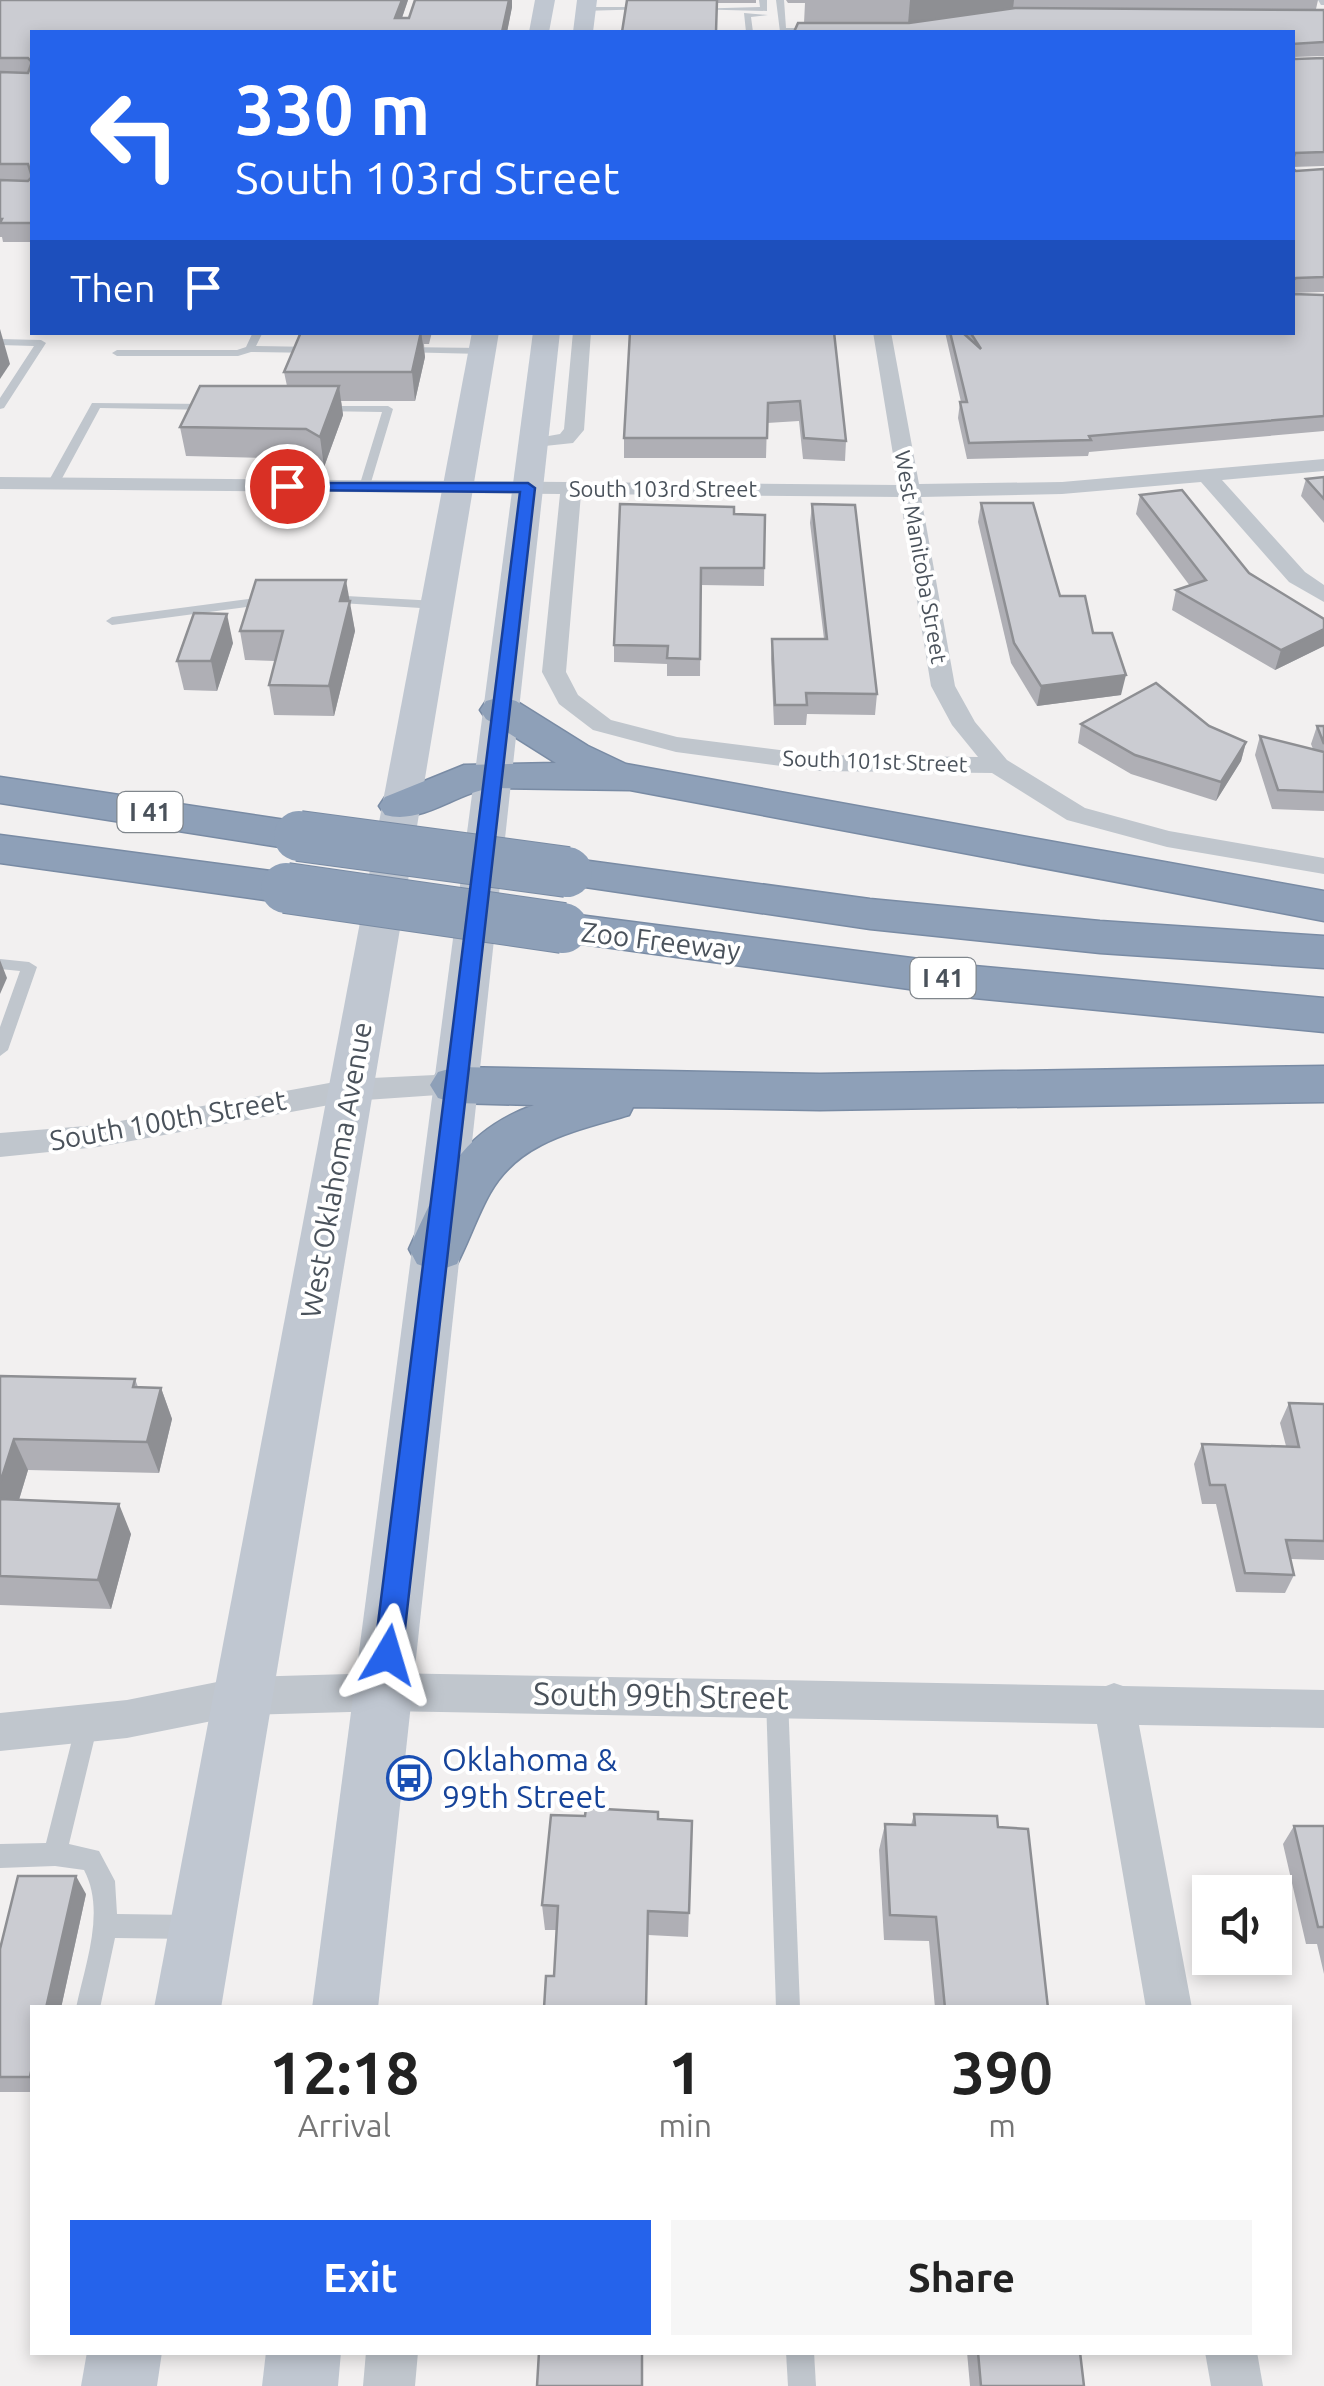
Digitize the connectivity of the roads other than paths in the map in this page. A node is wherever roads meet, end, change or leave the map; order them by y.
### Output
1 (545, 0) edge
2 (763, 0) edge
3 (780, 0) edge
4 (586, 4) edge
5 (640, 4) edge
6 (658, 9) edge
7 (675, 9) edge
8 (782, 16) junction
9 (539, 30) edge
10 (583, 30) edge
11 (749, 30) edge
12 (818, 30) edge
13 (257, 335) edge
14 (547, 335) edge
15 (582, 335) edge
16 (883, 335) edge
17 (0, 342) edge
18 (484, 342) edge
19 (250, 349) junction
20 (324, 350) edge
21 (398, 350) edge
22 (118, 353) dead end
23 (0, 406) edge
24 (233, 407) edge
25 (310, 408) edge
26 (533, 444) junction
27 (1324, 465) edge
28 (1208, 477) junction
29 (0, 483) edge
30 (53, 484) junction
31 (365, 487) junction
32 (458, 488) junction
33 (528, 488) junction
34 (570, 489) junction
35 (910, 491) junction
36 (1324, 595) edge
37 (286, 600) edge
38 (320, 600) edge
39 (437, 605) junction
40 (112, 620) dead end
41 (502, 710) junction
42 (998, 765) junction
43 (493, 774) junction
44 (630, 777) junction
45 (0, 790) edge
46 (401, 806) junction
47 (0, 849) edge
48 (1324, 866) edge
49 (1324, 906) edge
50 (1324, 952) edge
51 (0, 964) edge
52 (1324, 1015) edge
53 (0, 1050) edge
54 (1324, 1084) edge
55 (456, 1086) junction
56 (351, 1090) junction
57 (661, 1090) junction
58 (0, 1146) edge
59 (436, 1250) junction
60 (384, 1692) junction
61 (242, 1696) junction
62 (777, 1697) junction
63 (1114, 1702) junction
64 (1324, 1709) edge
65 (87, 1723) junction
66 (0, 1732) edge
67 (55, 1854) junction
68 (0, 1856) edge
69 (106, 1926) junction
70 (201, 1927) junction
71 (89, 2005) edge
72 (188, 2005) edge
73 (346, 2005) edge
74 (788, 2005) edge
75 (1168, 2005) edge
76 (124, 2355) edge
77 (304, 2355) edge
78 (392, 2355) edge
79 (800, 2355) edge
80 (1232, 2355) edge
81 (119, 2386) edge
82 (300, 2386) edge
83 (389, 2386) edge
84 (802, 2386) edge
85 (1237, 2386) edge

1 - 9 main road
2 - 7 lane
3 - 8 lane
4 - 5 lane
4 - 10 main road
5 - 6 lane
8 - 11 lane
8 - 12 lane
13 - 19 lane
14 - 26 main road
15 - 26 street
16 - 35 street, West Manitoba Street
17 - 23 lane
18 - 21 lane
18 - 32 main road, West Oklahoma Avenue
19 - 20 lane
19 - 22 lane
24 - 30 lane
25 - 31 lane
26 - 33 main road
27 - 28 street, South 103rd Street
28 - 35 street, South 103rd Street
28 - 36 street
29 - 30 street, South 103rd Street
30 - 31 street, South 103rd Street
31 - 32 street, South 103rd Street
32 - 33 street, South 103rd Street
32 - 39 main road, West Oklahoma Avenue
33 - 34 street, South 103rd Street
33 - 41 main road
34 - 35 street, South 103rd Street
34 - 42 street, South 101st Street
35 - 42 street, West Manitoba Street
37 - 40 lane
38 - 39 lane
39 - 46 main road, West Oklahoma Avenue
41 - 43 main road
41 - 44 highway
42 - 48 street, South 101st Street
43 - 44 highway
43 - 46 highway
43 - 55 main road
44 - 49 highway
45 - 50 highway, Zoo Freeway / I 41, bridge
46 - 56 main road, West Oklahoma Avenue
47 - 52 highway, Zoo Freeway / I 41, bridge
51 - 53 lane
54 - 57 highway
55 - 56 street, South 100th Street
55 - 57 highway
55 - 59 main road
56 - 58 street, South 100th Street
56 - 61 main road, West Oklahoma Avenue
57 - 59 highway
59 - 60 main road
60 - 61 street, South 99th Street
60 - 62 street, South 99th Street
60 - 73 main road
61 - 65 street, South 99th Street
61 - 70 main road, West Oklahoma Avenue
62 - 63 street, South 99th Street
62 - 74 lane
63 - 64 street, South 99th Street
63 - 75 street
65 - 66 street, South 99th Street
65 - 67 lane
67 - 68 lane
67 - 69 lane
69 - 70 lane
69 - 71 lane
70 - 72 main road, West Oklahoma Avenue
76 - 81 main road
77 - 82 main road
78 - 83 street
79 - 84 lane
80 - 85 street

